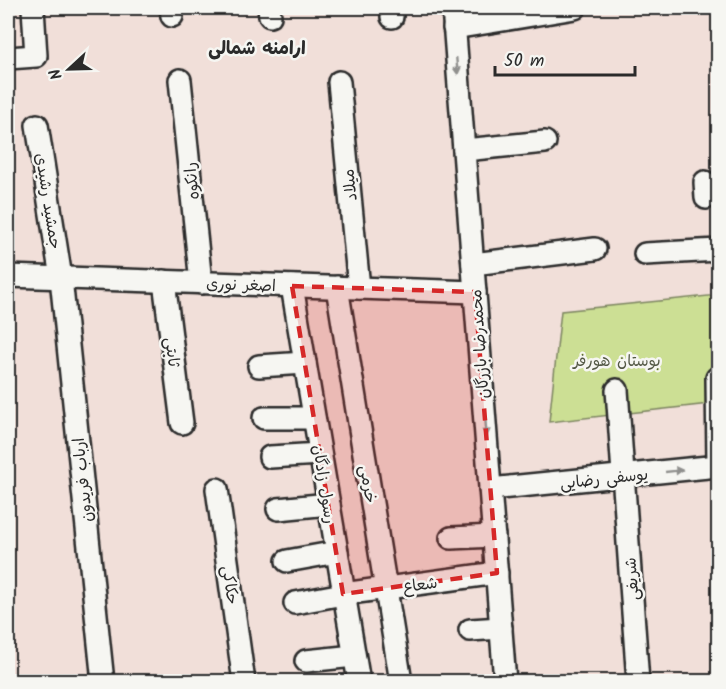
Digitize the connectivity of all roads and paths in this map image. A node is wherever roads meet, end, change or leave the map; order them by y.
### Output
1 (33, 8) edge
2 (574, 8) edge
3 (454, 18) edge
4 (8, 58) edge
5 (180, 80) dead end
6 (339, 82) dead end
7 (37, 125) dead end
8 (545, 142) dead end
9 (464, 150) junction
10 (595, 249) dead end
11 (718, 250) edge
12 (645, 254) dead end
13 (473, 264) junction
14 (8, 276) edge
15 (60, 278) junction
16 (164, 281) junction
17 (201, 283) junction
18 (292, 286) junction
19 (337, 287) junction
20 (359, 288) junction
21 (475, 292) junction
22 (305, 363) junction
23 (259, 366) dead end
24 (717, 378) edge
25 (617, 390) dead end
26 (264, 418) dead end
27 (314, 418) junction
28 (182, 423) dead end
29 (320, 454) junction
30 (270, 457) dead end
31 (718, 466) edge
32 (623, 476) junction
33 (217, 489) dead end
34 (490, 489) junction
35 (329, 504) junction
36 (278, 509) dead end
37 (494, 536) junction
38 (451, 538) dead end
39 (337, 552) junction
40 (287, 561) dead end
41 (497, 573) junction
42 (386, 589) junction
43 (343, 594) junction
44 (295, 603) dead end
45 (501, 628) junction
46 (470, 630) dead end
47 (354, 656) junction
48 (306, 661) dead end
49 (103, 681) edge
50 (244, 681) edge
51 (358, 681) edge
52 (401, 681) edge
53 (506, 681) edge
54 (638, 681) edge

1 - 4 street
2 - 3 street
3 -> 9 street, محمدرضا بازرگان
5 - 17 street, رانکوه
6 - 20 street, میلاد
7 - 15 street, جمشید رشیدی
8 - 9 street
9 - 13 street, محمدرضا بازرگان
10 - 13 street
11 - 12 street
13 - 21 street, محمدرضا بازرگان
14 - 15 street, اصغر نوری
15 - 16 street, اصغر نوری
15 - 49 street, ارباب فریدون
16 - 17 street, اصغر نوری
16 - 28 street, ثابتی
17 - 18 street, اصغر نوری
18 - 19 street, اصغر نوری
18 - 22 street, رسول زادگان
19 - 20 street, اصغر نوری
19 - 42 street, خرمی
20 - 21 street, اصغر نوری
21 -> 34 street, محمدرضا بازرگان
22 - 23 street
22 - 27 street, رسول زادگان
24 - 31 street
25 - 32 street, شریفی
26 - 27 street
27 - 29 street, رسول زادگان
29 - 30 street
29 - 35 street, رسول زادگان
32 -> 31 street, یوسفی رضایی
32 - 34 street, یوسفی رضایی
32 - 54 street, شریفی
33 - 50 street, حکاکی
34 - 37 street, محمدرضا بازرگان
35 - 36 street
35 - 39 street, رسول زادگان
37 - 38 street
37 - 41 street, محمدرضا بازرگان
39 - 40 street
39 - 43 street, رسول زادگان
41 - 42 street, شعاع
41 - 45 street, محمدرضا بازرگان
42 - 43 street, شعاع
42 - 52 street, خرمی
43 - 44 street, شعاع
43 - 47 street, رسول زادگان
45 - 46 street
45 - 53 street, محمدرضا بازرگان
47 - 48 street
47 - 51 street, رسول زادگان

